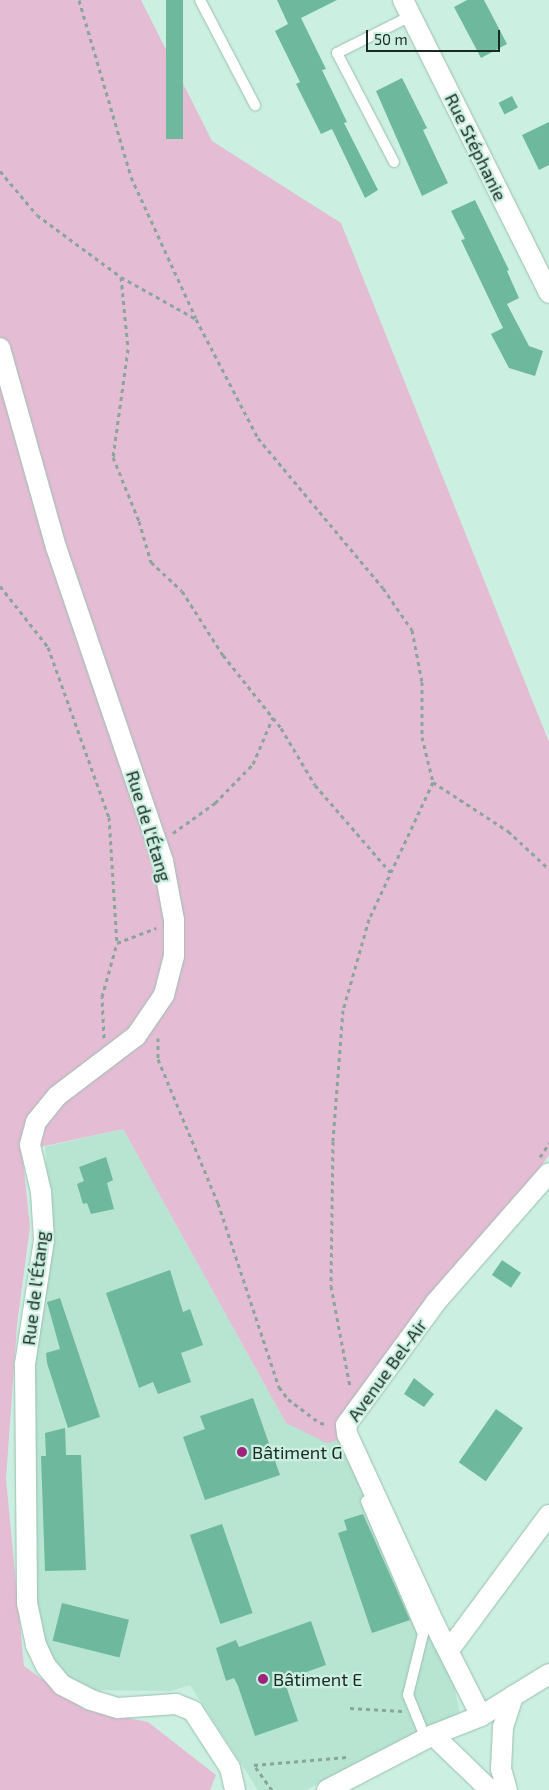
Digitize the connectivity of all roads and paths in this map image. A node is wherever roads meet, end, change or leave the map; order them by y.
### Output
1 (79, 0) edge
2 (200, 0) edge
3 (407, 8) edge
4 (255, 105) dead end
5 (394, 162) dead end
6 (0, 172) edge
7 (121, 277) junction
8 (549, 294) edge
9 (196, 318) junction
10 (0, 348) edge
11 (0, 586) edge
12 (273, 717) junction
13 (433, 782) junction
14 (163, 861) junction
15 (549, 869) edge
16 (390, 872) junction
17 (174, 920) junction
18 (117, 943) junction
19 (158, 1032) dead end
20 (104, 1059) junction
21 (549, 1173) edge
22 (350, 1418) junction
23 (366, 1501) dead end
24 (549, 1515) edge
25 (449, 1650) junction
26 (549, 1674) edge
27 (513, 1696) junction
28 (350, 1708) dead end
29 (415, 1711) junction
30 (481, 1716) junction
31 (430, 1737) junction
32 (349, 1757) dead end
33 (235, 1790) edge
34 (272, 1790) edge
35 (327, 1790) edge
36 (490, 1790) edge
37 (507, 1790) edge

1 - 9 path
2 - 4 lane
3 - 5 lane
3 - 8 street, Rue Stéphanie
6 - 7 path
7 - 9 path
7 - 12 path
9 - 13 path
10 - 14 street, Rue de l'Étang
11 - 18 path
12 - 14 path
12 - 16 path
13 - 15 path
13 - 16 path
14 - 17 street, Rue de l'Étang
16 - 22 path
17 - 18 path
17 - 20 street, Rue de l'Étang
18 - 20 path
19 - 22 path
20 - 33 street, Rue de l'Étang
21 - 22 street, Avenue Bel-Air
22 - 25 street, Avenue Bel-Air
23 - 29 lane
24 - 25 street
25 - 30 street, Avenue Bel-Air
26 - 27 street
27 - 30 street
27 - 37 street
28 - 29 path
29 - 31 lane
30 - 31 street
31 - 35 street
31 - 36 street
32 - 34 path

